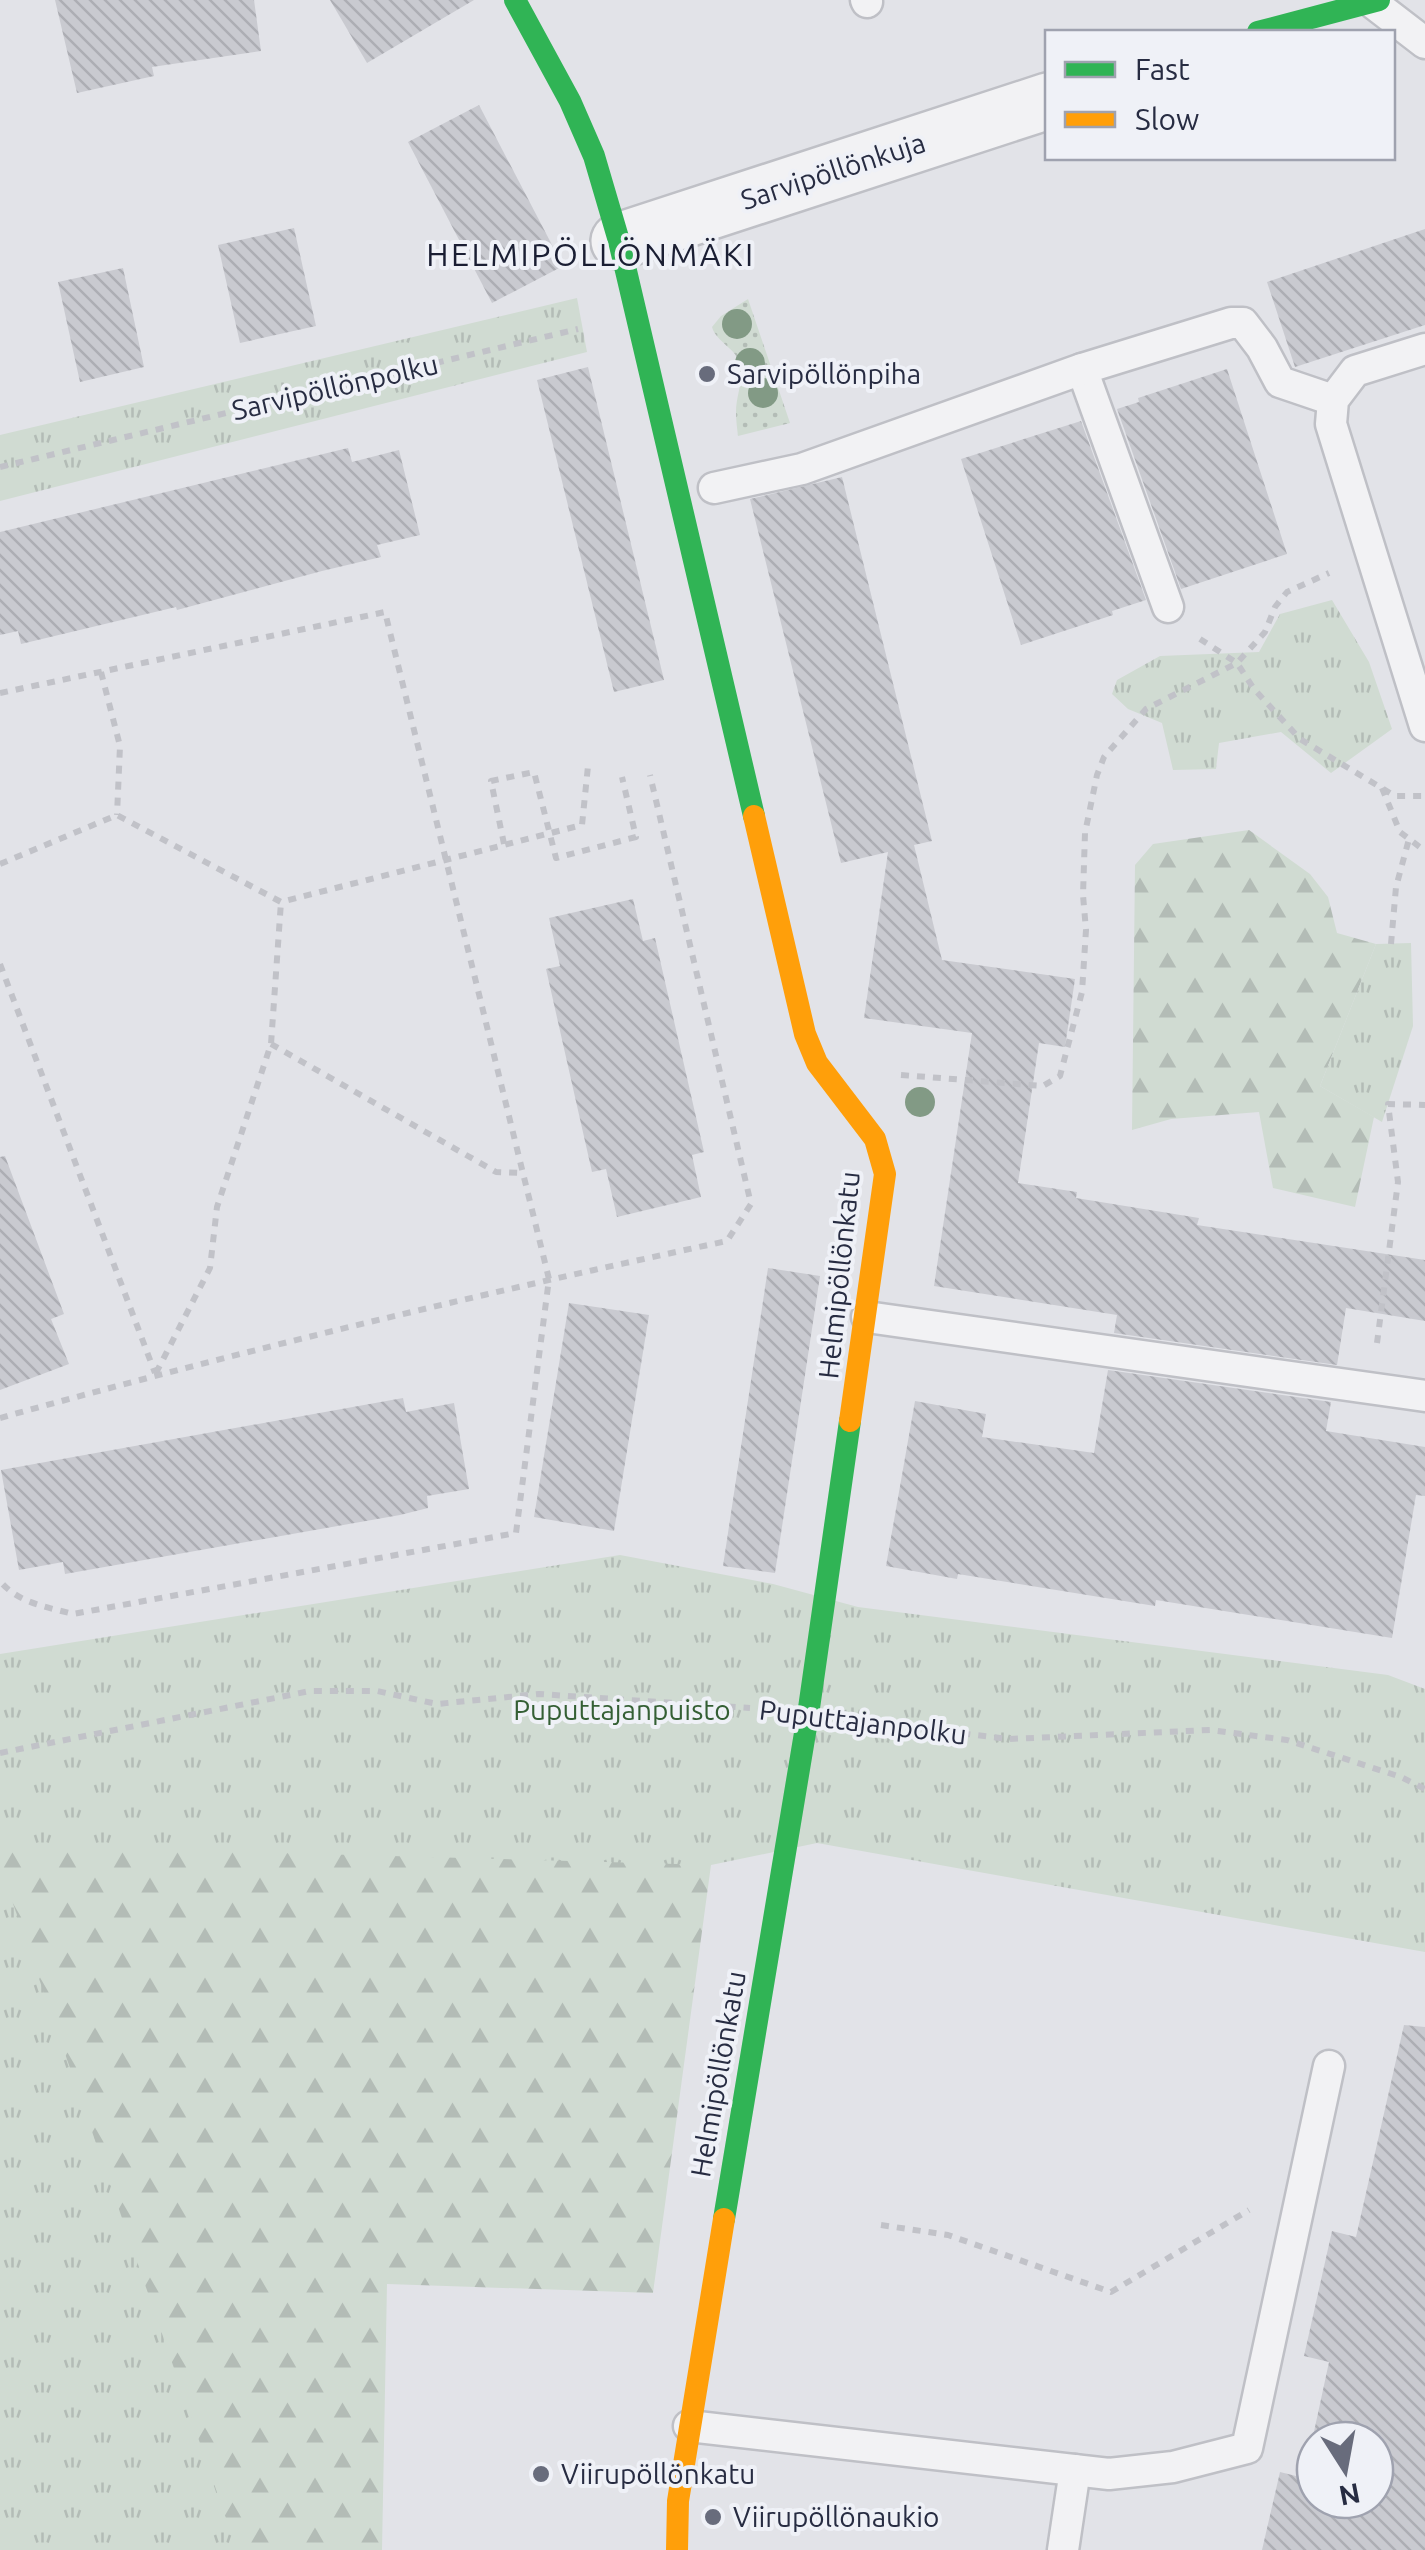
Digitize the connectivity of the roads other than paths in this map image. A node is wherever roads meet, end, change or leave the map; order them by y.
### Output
1 (515, 0) edge
2 (1376, 2) edge
3 (1265, 30) edge
4 (1425, 43) edge
5 (1045, 102) edge
6 (620, 241) junction
7 (1425, 350) edge
8 (1082, 370) junction
9 (1333, 400) junction
10 (714, 488) dead end
11 (1168, 607) road end
12 (1425, 726) edge
13 (867, 1317) junction
14 (1425, 1396) edge
15 (1328, 2066) dead end
16 (689, 2426) junction
17 (1075, 2470) junction
18 (677, 2550) edge
19 (1063, 2550) edge

1 - 6 street, Helmipöllönkatu
2 - 3 street
2 - 4 lane
5 - 6 street, Sarvipöllönkuja
6 - 13 street, Helmipöllönkatu
7 - 9 lane
8 - 9 lane
8 - 10 lane
8 - 11 lane
9 - 12 lane
13 - 14 lane
13 - 16 street, Helmipöllönkatu
15 - 17 lane
16 - 17 lane
16 - 18 street, Helmipöllönkatu
17 - 19 lane

